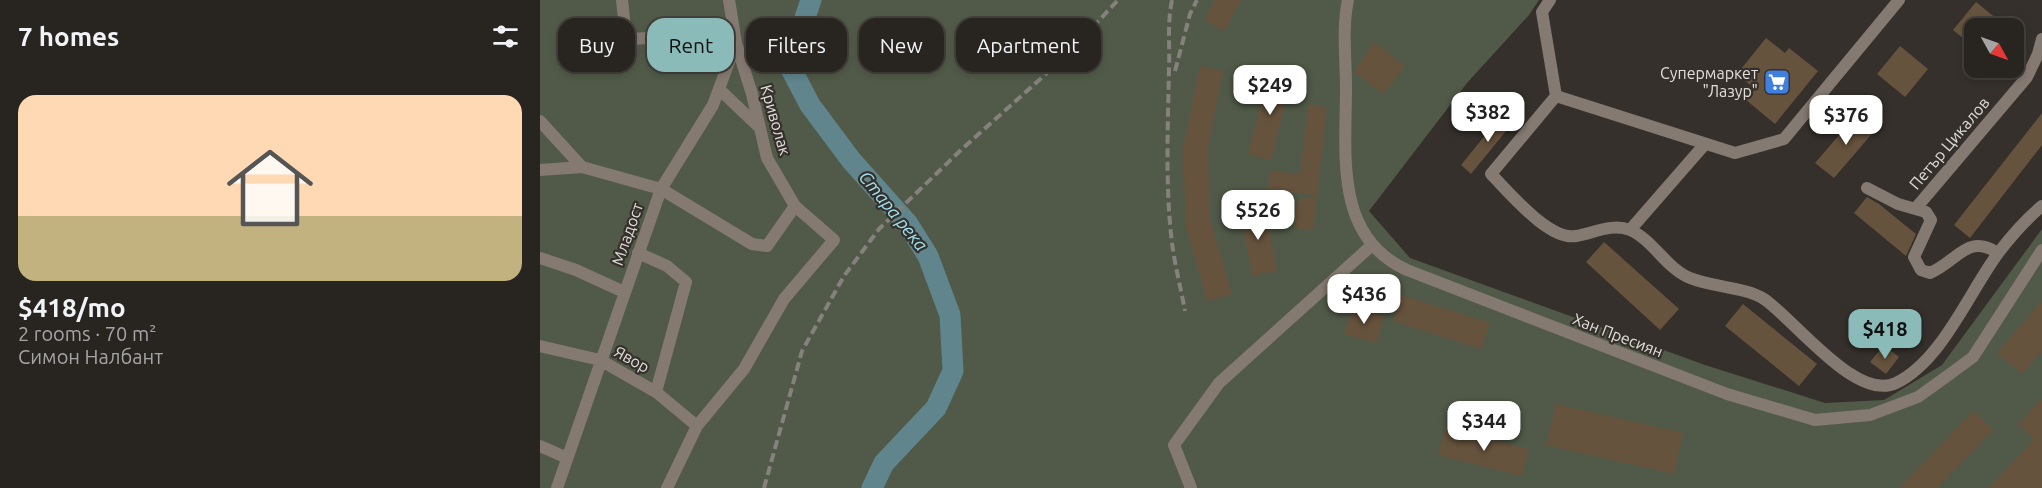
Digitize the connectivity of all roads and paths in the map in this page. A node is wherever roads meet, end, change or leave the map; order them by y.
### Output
1 (622, 0) edge
2 (729, 0) edge
3 (1348, 0) edge
4 (1550, 0) edge
5 (1899, 0) edge
6 (2042, 39) edge
7 (736, 43) junction
8 (719, 89) junction
9 (1556, 96) junction
10 (540, 121) edge
11 (760, 128) junction
12 (1705, 144) junction
13 (582, 167) junction
14 (540, 170) edge
15 (1867, 188) dead end
16 (661, 189) junction
17 (795, 206) junction
18 (2042, 206) edge
19 (1916, 208) junction
20 (1630, 230) junction
21 (1371, 246) junction
22 (2042, 250) edge
23 (1998, 253) junction
24 (638, 254) junction
25 (540, 258) edge
26 (624, 292) junction
27 (540, 346) edge
28 (600, 360) junction
29 (656, 392) junction
30 (697, 426) junction
31 (540, 446) edge
32 (567, 458) junction
33 (557, 488) edge
34 (667, 488) edge
35 (1191, 488) edge

1 - 7 street
2 - 7 street, Младост
3 - 21 street, Хан Пресиян
4 - 9 street
5 - 12 street
6 - 19 street, Петър Цикалов
7 - 8 street, Младост
7 - 11 street, Криволак
8 - 11 street
8 - 16 street, Младост
9 - 12 street
9 - 20 street
10 - 13 street
11 - 17 street, Криволак
12 - 20 street
13 - 14 street
13 - 16 street
15 - 19 street
16 - 17 street
16 - 24 street, Младост
17 - 30 street
18 - 23 street
19 - 23 street
20 - 23 street
21 - 22 street, Хан Пресиян
21 - 35 street
24 - 26 street, Младост
24 - 29 street
25 - 26 street
26 - 28 street, Младост
27 - 28 street, Явор
28 - 29 street, Явор
28 - 32 street, Младост
29 - 30 street, Явор
30 - 34 street
31 - 32 street
32 - 33 street, Младост

